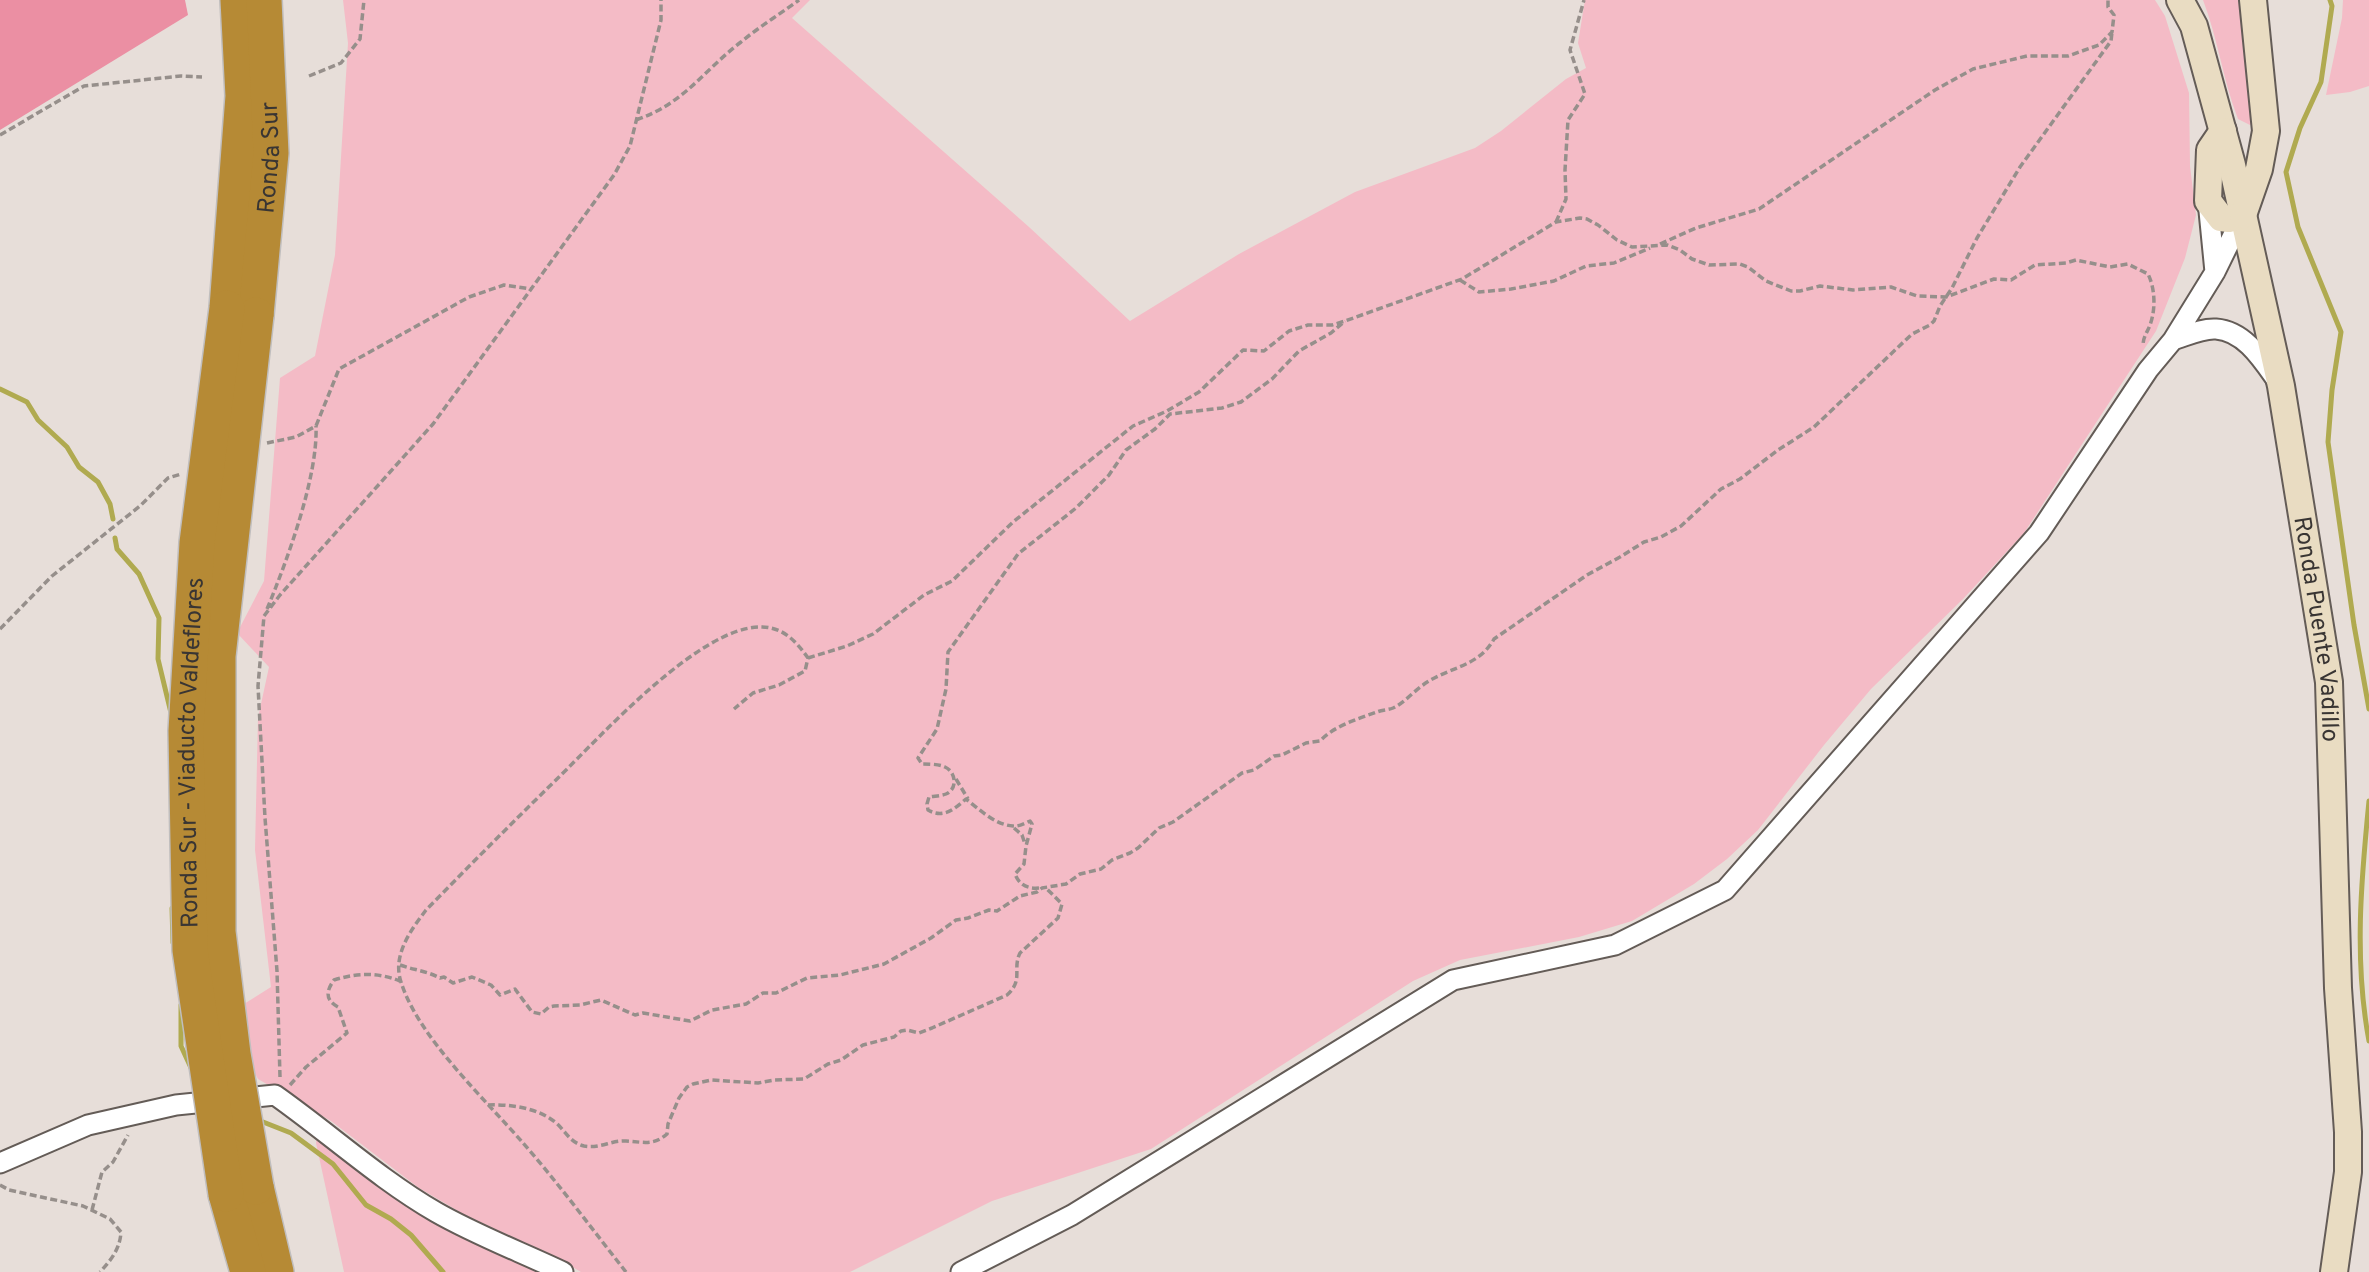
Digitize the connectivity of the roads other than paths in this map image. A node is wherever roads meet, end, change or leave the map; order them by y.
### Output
1 (238, 0) edge
2 (264, 0) edge
3 (2180, 0) edge
4 (2253, 0) edge
5 (2244, 138) junction
6 (2208, 201) junction
7 (2243, 215) junction
8 (2215, 272) junction
9 (241, 312) junction
10 (2173, 340) junction
11 (2281, 386) junction
12 (0, 1163) edge
13 (241, 1191) junction
14 (248, 1272) edge
15 (276, 1272) edge
16 (563, 1272) edge
17 (961, 1272) edge
18 (2334, 1272) edge

1 - 9 highway, Ronda Sur
2 - 9 highway, Ronda Sur
3 - 5 main road, Ronda Puente Vadillo
4 - 5 main road
5 - 6 main road
5 - 7 main road, Ronda Puente Vadillo
5 - 7 main road
6 - 7 main road
6 - 8 street
7 - 8 street
7 - 11 main road, Ronda Puente Vadillo
8 - 10 street
9 - 13 highway, Ronda Sur - Viaducto Valdeflores, bridge
10 - 11 street
10 - 17 street
11 - 18 main road, Ronda Puente Vadillo
12 - 16 street
13 - 14 highway
13 - 15 highway

